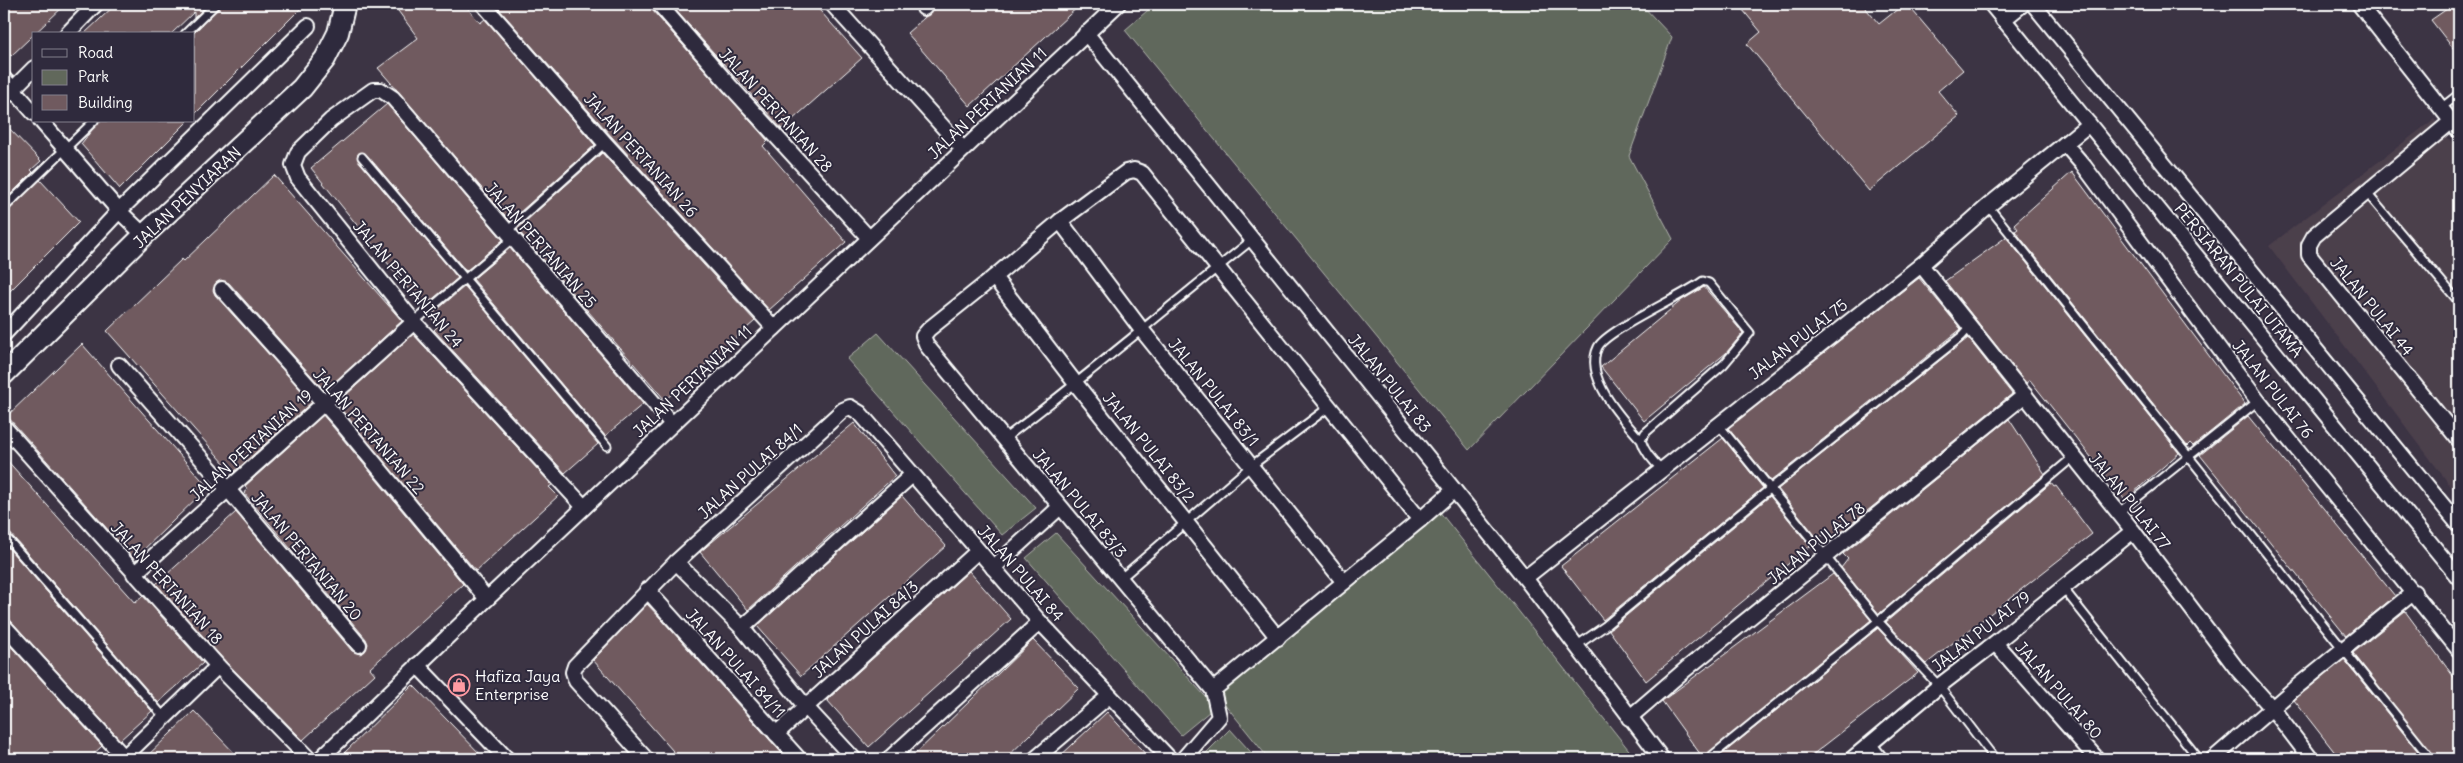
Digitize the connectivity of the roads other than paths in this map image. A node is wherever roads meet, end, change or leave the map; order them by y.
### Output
1 (96, 4) edge
2 (216, 4) edge
3 (345, 4) edge
4 (484, 4) edge
5 (659, 4) edge
6 (832, 4) edge
7 (1118, 4) edge
8 (1991, 4) edge
9 (2023, 4) edge
10 (2033, 4) edge
11 (2359, 4) edge
12 (2003, 20) junction
13 (308, 26) dead end
14 (69, 32) edge
15 (187, 32) edge
16 (1086, 34) junction
17 (32, 70) edge
18 (7, 89) edge
19 (381, 90) joint
20 (2459, 94) edge
21 (2441, 108) junction
22 (32, 111) edge
23 (42, 122) edge
24 (93, 122) edge
25 (2089, 124) junction
26 (2455, 126) edge
27 (605, 143) junction
28 (2065, 144) junction
29 (65, 149) junction
30 (963, 149) junction
31 (362, 157) dead end
32 (2366, 192) junction
33 (1988, 206) junction
34 (4, 208) edge
35 (119, 211) junction
36 (1060, 221) junction
37 (144, 235) junction
38 (509, 235) junction
39 (869, 238) junction
40 (1252, 240) junction
41 (1921, 265) junction
42 (1218, 268) junction
43 (994, 278) junction
44 (464, 279) junction
45 (222, 289) dead end
46 (2459, 302) edge
47 (414, 322) junction
48 (1970, 327) junction
49 (774, 328) junction
50 (1141, 329) junction
51 (4, 334) edge
52 (119, 365) dead end
53 (4, 374) edge
54 (1076, 384) junction
55 (2025, 395) junction
56 (2258, 401) junction
57 (323, 404) junction
58 (850, 407) joint
59 (1329, 407) junction
60 (672, 424) junction
61 (1718, 424) junction
62 (4, 427) edge
63 (2458, 435) edge
64 (1004, 439) junction
65 (1640, 440) junction
66 (607, 446) dead end
67 (2189, 456) junction
68 (2072, 458) junction
69 (1251, 466) junction
70 (1662, 469) junction
71 (912, 475) junction
72 (1771, 488) junction
73 (228, 490) junction
74 (1454, 490) junction
75 (584, 507) junction
76 (1060, 507) junction
77 (2118, 513) junction
78 (1420, 520) junction
79 (1188, 522) junction
80 (2459, 525) edge
81 (2133, 531) junction
82 (4, 535) edge
83 (978, 550) junction
84 (1828, 557) junction
85 (676, 562) junction
86 (993, 568) junction
87 (134, 574) junction
88 (1525, 578) junction
89 (2459, 578) edge
90 (1120, 579) junction
91 (1344, 582) junction
92 (2063, 588) junction
93 (647, 590) junction
94 (2414, 592) junction
95 (487, 599) junction
96 (1878, 621) junction
97 (1040, 622) junction
98 (4, 626) edge
99 (742, 628) junction
100 (1278, 638) junction
101 (1995, 643) junction
102 (359, 645) dead end
103 (1576, 646) junction
104 (2342, 648) junction
105 (2459, 650) edge
106 (417, 664) junction
107 (218, 666) junction
108 (1939, 686) junction
109 (1213, 690) junction
110 (1109, 696) junction
111 (805, 706) junction
112 (2272, 708) junction
113 (165, 718) junction
114 (1629, 718) junction
115 (776, 734) junction
116 (1869, 745) junction
117 (123, 758) edge
118 (309, 759) edge
119 (320, 759) edge
120 (507, 759) edge
121 (646, 759) edge
122 (799, 759) edge
123 (854, 759) edge
124 (889, 759) edge
125 (1035, 759) edge
126 (1170, 759) edge
127 (1183, 759) edge
128 (1662, 759) edge
129 (1708, 759) edge
130 (1852, 759) edge
131 (1880, 759) edge
132 (1995, 759) edge
133 (2097, 759) edge
134 (2198, 759) edge
135 (2214, 759) edge
136 (2311, 759) edge
137 (2431, 759) edge

1 - 14 street
2 - 15 lane
3 - 37 street, JALAN PENYIARAN
4 - 27 street, JALAN PERTANIAN 26
5 - 39 street, JALAN PERTANIAN 28
6 - 30 street
7 - 16 street, JALAN PERTANIAN 11
8 - 12 street, PERSIARAN PULAI UTAMA
9 - 12 street
10 - 80 street, PERSIARAN PULAI UTAMA
11 - 21 street
12 - 25 street, PERSIARAN PULAI UTAMA
13 - 35 street
16 - 30 street, JALAN PERTANIAN 11
16 - 40 street, JALAN PULAI 83
17 - 18 street
18 - 22 street
19 - 38 street, JALAN PERTANIAN 25
19 - 47 street, JALAN PERTANIAN 24
20 - 21 lane
21 - 26 street
23 - 29 street
24 - 29 lane
25 - 28 street, JALAN PULAI 75
25 - 89 street, PERSIARAN PULAI UTAMA
26 - 32 street, JALAN PULAI 44
27 - 38 lane
27 - 49 street, JALAN PERTANIAN 26
28 - 33 street, JALAN PULAI 75
28 - 56 street, JALAN PULAI 76
29 - 34 lane
29 - 35 street
30 - 39 street, JALAN PERTANIAN 11
31 - 44 lane
32 - 46 lane
32 - 63 street, JALAN PULAI 44
33 - 41 street, JALAN PULAI 75
33 - 67 lane
35 - 37 street
35 - 51 street
36 - 42 street
36 - 43 street
36 - 50 street, JALAN PULAI 83/1
37 - 53 street, JALAN PENYIARAN
38 - 44 lane
38 - 60 street, JALAN PERTANIAN 25
39 - 49 street, JALAN PERTANIAN 11
40 - 42 lane
40 - 74 street, JALAN PULAI 83
41 - 48 street, JALAN PULAI 77
41 - 61 street, JALAN PULAI 75
42 - 50 lane
42 - 59 street
43 - 54 street, JALAN PULAI 83/2
43 - 64 street, JALAN PULAI 83/3
44 - 47 lane
44 - 66 lane
45 - 57 street, JALAN PERTANIAN 22
47 - 57 street, JALAN PERTANIAN 19
47 - 75 street, JALAN PERTANIAN 24
48 - 55 street, JALAN PULAI 77
48 - 72 lane
49 - 60 street, JALAN PERTANIAN 11
50 - 54 lane
50 - 69 street, JALAN PULAI 83/1
52 - 73 street, JALAN PERTANIAN 20
54 - 64 lane
54 - 79 street, JALAN PULAI 83/2
55 - 68 street, JALAN PULAI 77
55 - 84 street, JALAN PULAI 78
56 - 67 lane
56 - 94 street, JALAN PULAI 76
57 - 73 street, JALAN PERTANIAN 19
57 - 95 street, JALAN PERTANIAN 22
58 - 71 street, JALAN PULAI 84
58 - 85 street, JALAN PULAI 84/1
59 - 69 lane
59 - 78 street
60 - 75 street, JALAN PERTANIAN 11
61 - 70 street, JALAN PULAI 75
61 - 72 lane
62 - 87 street, JALAN PERTANIAN 18
64 - 76 street, JALAN PULAI 83/3
65 - 65 lane
65 - 70 lane
67 - 77 lane
67 - 104 lane
68 - 77 street, JALAN PULAI 77
68 - 96 lane
69 - 79 lane
69 - 91 street, JALAN PULAI 83/1
70 - 88 street, JALAN PULAI 75
71 - 83 street, JALAN PULAI 84
71 - 99 street
72 - 84 lane
72 - 103 lane
73 - 87 street, JALAN PERTANIAN 19
73 - 102 street, JALAN PERTANIAN 20
74 - 78 street
74 - 88 street, JALAN PULAI 83
75 - 95 street, JALAN PERTANIAN 11
76 - 86 street
76 - 90 street, JALAN PULAI 83/3
77 - 81 street, JALAN PULAI 77
78 - 91 street
79 - 90 lane
79 - 100 street, JALAN PULAI 83/2
81 - 92 street, JALAN PULAI 79
81 - 112 street, JALAN PULAI 77
82 - 113 lane
83 - 86 street, JALAN PULAI 84
83 - 111 street, JALAN PULAI 84/3
84 - 96 lane
84 - 114 street, JALAN PULAI 78
85 - 93 street
85 - 99 street
86 - 97 street, JALAN PULAI 84
87 - 107 street, JALAN PERTANIAN 18
88 - 103 street, JALAN PULAI 83
90 - 109 street, JALAN PULAI 83/3
91 - 100 street
92 - 101 street, JALAN PULAI 79
92 - 134 lane
93 - 115 street, JALAN PULAI 84/11
93 - 121 street
94 - 104 street
94 - 105 street, JALAN PULAI 76
95 - 106 street, JALAN PERTANIAN 11
96 - 108 lane
96 - 129 lane
97 - 110 street, JALAN PULAI 84
97 - 124 street
98 - 117 street
99 - 111 street
100 - 109 street
101 - 108 street, JALAN PULAI 79
101 - 133 street, JALAN PULAI 80
103 - 114 street, JALAN PULAI 83
104 - 112 street
104 - 137 lane
106 - 119 street, JALAN PERTANIAN 11
106 - 120 street
107 - 113 street
107 - 118 street, JALAN PERTANIAN 18
108 - 116 street, JALAN PULAI 79
108 - 132 lane
109 - 127 street
110 - 125 street
110 - 126 street, JALAN PULAI 84
111 - 115 street, JALAN PULAI 84/3
111 - 123 street
112 - 135 street
112 - 136 street, JALAN PULAI 77
113 - 117 street
114 - 128 street, JALAN PULAI 83
115 - 122 street, JALAN PULAI 84/11
116 - 130 street, JALAN PULAI 79
116 - 131 street

